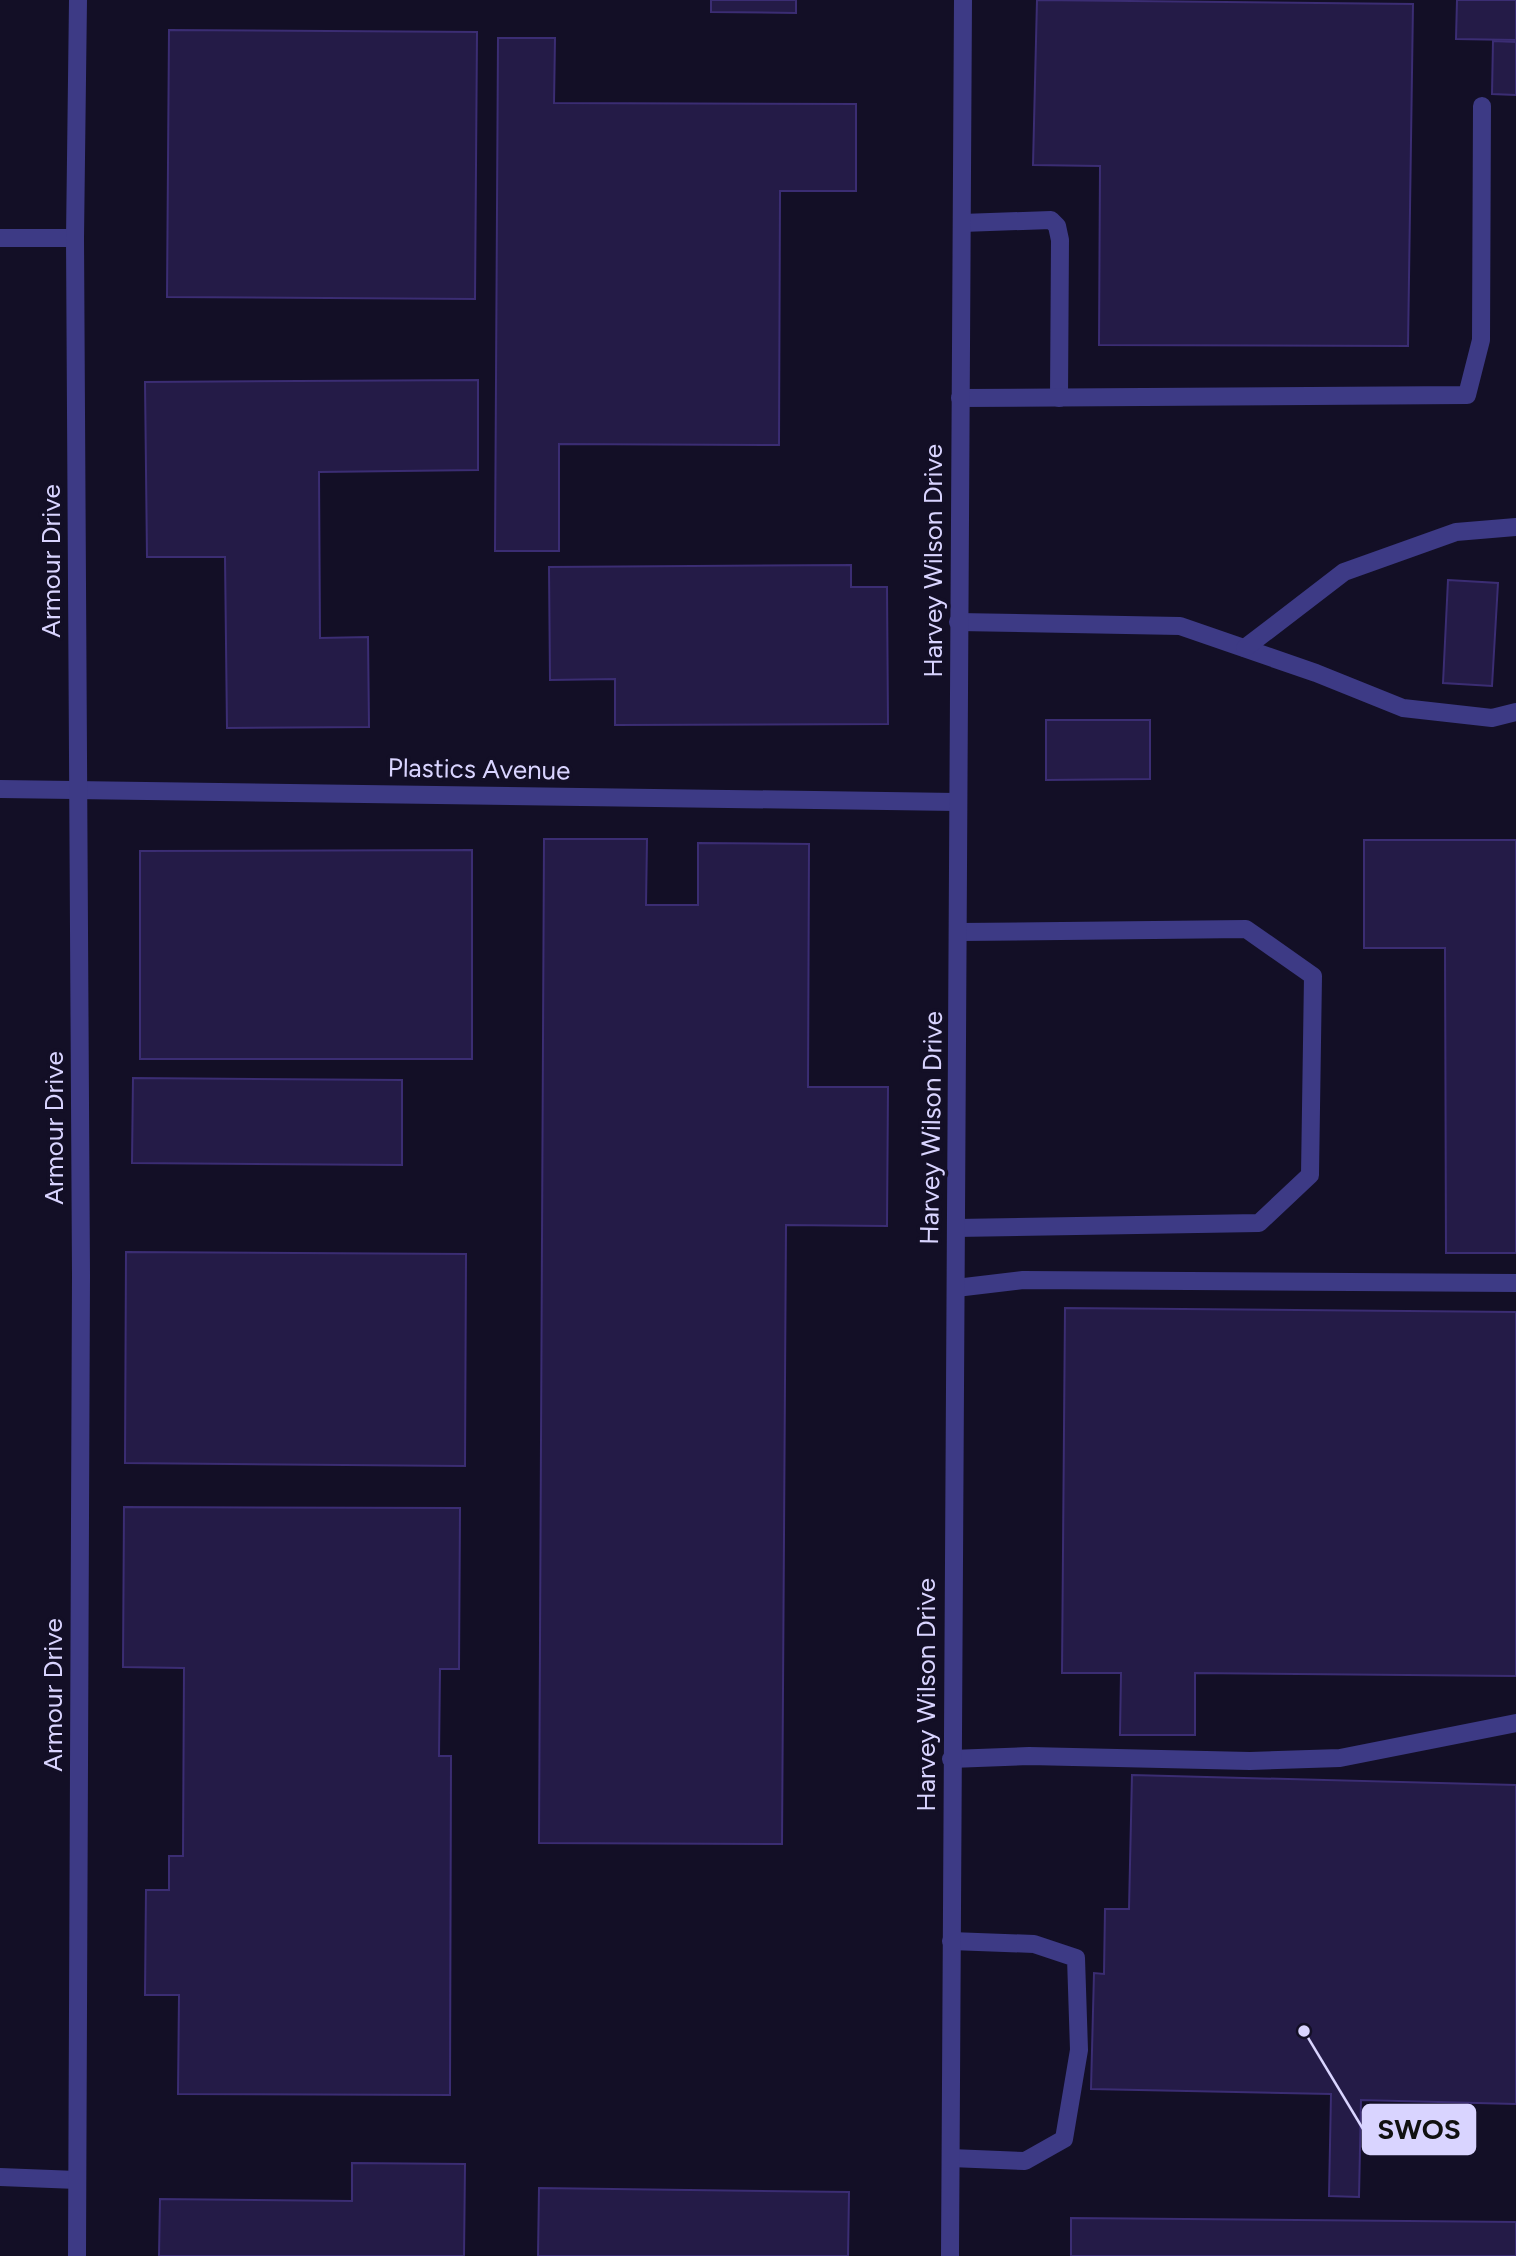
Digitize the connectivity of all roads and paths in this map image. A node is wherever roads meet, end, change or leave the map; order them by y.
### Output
1 (78, 0) edge
2 (963, 0) edge
3 (1482, 106) dead end
4 (962, 223) junction
5 (0, 238) edge
6 (75, 238) junction
7 (961, 398) junction
8 (1059, 398) junction
9 (1516, 527) edge
10 (958, 622) junction
11 (1245, 648) junction
12 (1516, 712) edge
13 (0, 789) edge
14 (79, 790) junction
15 (957, 802) junction
16 (959, 932) junction
17 (956, 1228) junction
18 (1516, 1283) edge
19 (956, 1288) junction
20 (1516, 1723) edge
21 (951, 1759) junction
22 (951, 1941) junction
23 (951, 2158) junction
24 (0, 2177) edge
25 (77, 2180) junction
26 (77, 2256) edge
27 (950, 2256) edge

1 - 6 street, Armour Drive
2 - 4 street, Harvey Wilson Drive
3 - 8 street
4 - 7 street, Harvey Wilson Drive
4 - 8 street
5 - 6 street
6 - 14 street, Armour Drive
7 - 8 street
7 - 10 street, Harvey Wilson Drive
9 - 11 street
10 - 11 street
10 - 15 street, Harvey Wilson Drive
11 - 12 street
13 - 14 street, Plastics Avenue
14 - 15 street, Plastics Avenue
14 - 25 street, Armour Drive
15 - 16 street, Harvey Wilson Drive
16 - 17 street, Harvey Wilson Drive
16 - 17 street
17 - 19 street, Harvey Wilson Drive
18 - 19 street
19 - 21 street, Harvey Wilson Drive
20 - 21 street
21 - 22 street, Harvey Wilson Drive
22 - 23 street, Harvey Wilson Drive
22 - 23 street
23 - 27 street, Harvey Wilson Drive
24 - 25 street
25 - 26 street, Armour Drive

